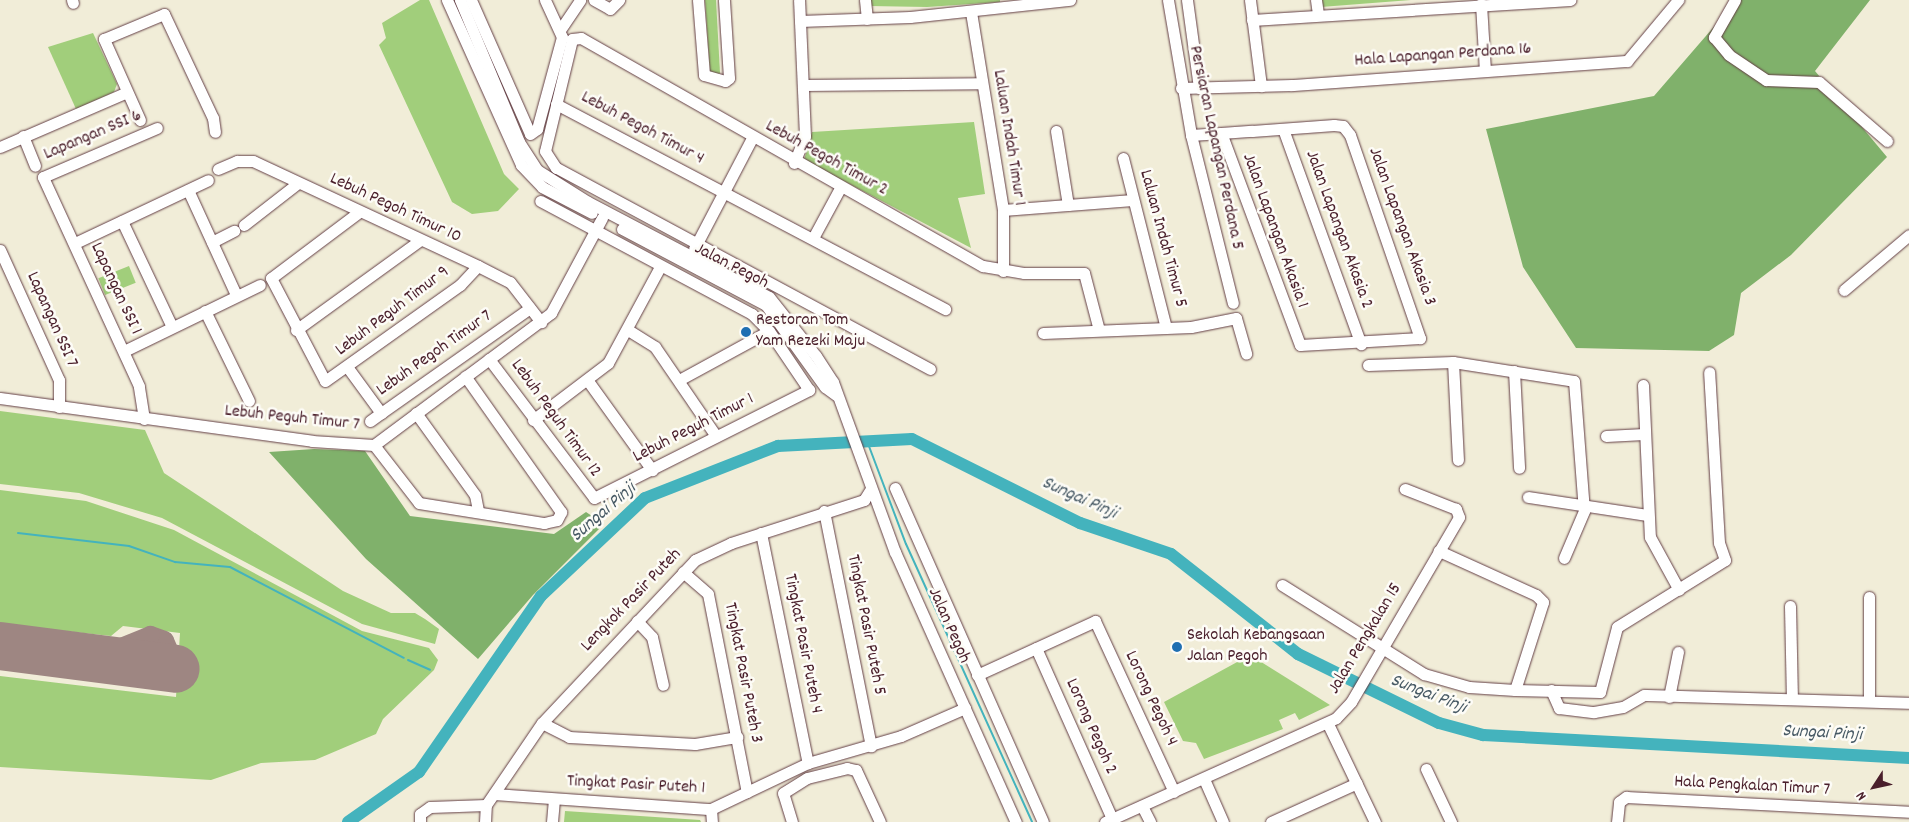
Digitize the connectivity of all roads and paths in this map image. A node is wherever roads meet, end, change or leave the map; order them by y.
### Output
1 (447, 0) edge
2 (460, 0) edge
3 (471, 0) edge
4 (545, 0) edge
5 (580, 0) edge
6 (594, 0) edge
7 (619, 0) edge
8 (698, 0) edge
9 (724, 0) edge
10 (799, 0) edge
11 (865, 0) edge
12 (1070, 0) edge
13 (1168, 0) edge
14 (1187, 0) edge
15 (1250, 0) edge
16 (1316, 0) edge
17 (1570, 0) edge
18 (1678, 0) edge
19 (1735, 0) edge
20 (1523, 1) edge
21 (1017, 3) edge
22 (1481, 4) junction
23 (971, 12) junction
24 (1318, 15) junction
25 (867, 19) junction
26 (1252, 20) junction
27 (800, 22) junction
28 (560, 30) junction
29 (1485, 71) junction
30 (981, 83) junction
31 (804, 85) junction
32 (1261, 86) junction
33 (1181, 88) junction
34 (1199, 88) junction
35 (127, 92) junction
36 (556, 104) junction
37 (140, 120) dead end
38 (157, 128) dead end
39 (1283, 129) junction
40 (1056, 131) dead end
41 (215, 132) dead end
42 (1220, 133) junction
43 (1191, 135) junction
44 (23, 136) junction
45 (752, 138) junction
46 (1887, 141) dead end
47 (0, 147) edge
48 (1123, 158) dead end
49 (794, 163) junction
50 (35, 166) dead end
51 (218, 169) dead end
52 (43, 177) joint
53 (208, 180) dead end
54 (298, 182) junction
55 (840, 188) junction
56 (188, 190) junction
57 (724, 192) junction
58 (1133, 200) junction
59 (540, 202) dead end
60 (588, 202) junction
61 (1068, 205) junction
62 (1003, 210) junction
63 (359, 212) junction
64 (602, 218) junction
65 (619, 218) junction
66 (122, 221) junction
67 (594, 231) junction
68 (1909, 235) edge
69 (813, 238) junction
70 (419, 241) junction
71 (75, 242) junction
72 (212, 242) junction
73 (696, 244) junction
74 (0, 250) edge
75 (670, 255) junction
76 (690, 256) junction
77 (478, 266) junction
78 (660, 267) junction
79 (1003, 271) junction
80 (706, 274) junction
81 (260, 285) dead end
82 (1844, 290) dead end
83 (236, 295) junction
84 (1233, 302) dead end
85 (530, 308) junction
86 (945, 309) dead end
87 (204, 311) junction
88 (541, 322) junction
89 (172, 327) junction
90 (1166, 328) junction
91 (296, 330) junction
92 (628, 330) junction
93 (769, 330) junction
94 (1099, 330) junction
95 (1043, 333) dead end
96 (1361, 344) junction
97 (124, 351) junction
98 (1246, 354) dead end
99 (489, 359) junction
100 (1453, 362) junction
101 (1368, 365) dead end
102 (348, 368) junction
103 (930, 369) dead end
104 (1514, 371) junction
105 (1709, 372) dead end
106 (465, 376) junction
107 (679, 380) junction
108 (588, 381) junction
109 (1642, 385) dead end
110 (836, 395) junction
111 (0, 398) edge
112 (249, 400) dead end
113 (59, 407) junction
114 (381, 413) junction
115 (416, 413) junction
116 (144, 419) junction
117 (533, 420) junction
118 (370, 421) dead end
119 (1644, 434) junction
120 (716, 436) junction
121 (1606, 436) dead end
122 (374, 445) junction
123 (1458, 460) dead end
124 (1519, 468) dead end
125 (652, 470) junction
126 (871, 487) junction
127 (895, 488) dead end
128 (1405, 489) dead end
129 (1528, 497) dead end
130 (594, 498) joint
131 (864, 500) junction
132 (1584, 506) junction
133 (878, 507) junction
134 (478, 510) junction
135 (824, 511) junction
136 (1647, 515) junction
137 (761, 533) junction
138 (1439, 551) junction
139 (1564, 558) dead end
140 (683, 572) junction
141 (1282, 585) dead end
142 (1679, 590) junction
143 (1869, 597) dead end
144 (1790, 606) dead end
145 (637, 622) junction
146 (1036, 648) junction
147 (1678, 652) dead end
148 (1379, 653) junction
149 (977, 675) junction
150 (664, 685) dead end
151 (1515, 690) junction
152 (1551, 690) junction
153 (1670, 697) junction
154 (1792, 698) junction
155 (1868, 700) junction
156 (1909, 703) edge
157 (965, 708) junction
158 (542, 723) junction
159 (1328, 724) junction
160 (737, 738) junction
161 (872, 746) junction
162 (808, 763) junction
163 (1426, 769) dead end
164 (1204, 778) junction
165 (1357, 784) junction
166 (747, 792) junction
167 (1174, 792) junction
168 (494, 794) junction
169 (554, 799) junction
170 (486, 805) junction
171 (1142, 806) junction
172 (711, 809) junction
173 (1909, 812) edge
174 (1298, 817) edge
175 (1877, 817) edge
176 (1109, 820) edge
177 (420, 822) edge
178 (485, 822) edge
179 (552, 822) edge
180 (712, 822) edge
181 (792, 822) edge
182 (880, 822) edge
183 (1016, 822) edge
184 (1042, 822) edge
185 (1150, 822) edge
186 (1223, 822) edge
187 (1271, 822) edge
188 (1375, 822) edge
189 (1451, 822) edge
190 (1617, 822) edge

1 - 64 street, Jalan Pegoh
2 - 60 street
3 - 28 street
4 - 28 street
5 - 28 street
6 - 7 street
8 - 9 street
10 - 27 street
11 - 25 street
12 - 21 street
13 - 33 street, Persiaran Lapangan Perdana 5
14 - 34 street
15 - 26 street
16 - 24 street
17 - 20 street
18 - 29 street, Hala Lapangan Perdana 16
19 - 46 street
20 - 22 street
21 - 23 street
22 - 24 street
22 - 29 street
23 - 25 street
23 - 30 street, Laluan Indah Timur 1
24 - 26 street
25 - 27 street
26 - 32 street
27 - 31 street
29 - 32 street, Hala Lapangan Perdana 16
30 - 31 street
30 - 62 street, Laluan Indah Timur 1
31 - 49 street
32 - 34 street, Hala Lapangan Perdana 16
33 - 34 street, Hala Lapangan Perdana 16
33 - 43 street, Persiaran Lapangan Perdana 5
35 - 37 street
35 - 41 street
35 - 44 street
36 - 45 street, Lebuh Pegoh Timur 2
36 - 57 street, Lebuh Pegoh Timur 4
36 - 73 street, Lebuh Pegoh Timur 4
38 - 52 street, Lapangan SSI 6
39 - 42 street
39 - 96 street, Jalan Lapangan Akasia 2
39 - 96 street, Jalan Lapangan Akasia 3
40 - 61 street
42 - 43 street
42 - 96 street, Jalan Lapangan Akasia 1
43 - 84 street, Persiaran Lapangan Perdana 5
44 - 47 street
44 - 50 street
45 - 49 street, Lebuh Pegoh Timur 2
45 - 57 street
48 - 58 street, Laluan Indah Timur 5
49 - 55 street, Lebuh Pegoh Timur 2
51 - 54 street, Lebuh Pegoh Timur 10
52 - 71 street, Lapangan SSI 1
53 - 56 street
54 - 63 street, Lebuh Pegoh Timur 10
54 - 72 street
55 - 69 street
55 - 79 street, Lebuh Pegoh Timur 2
56 - 66 street
56 - 72 street
57 - 69 street, Lebuh Pegoh Timur 4
57 - 73 street
58 - 61 street
58 - 90 street, Laluan Indah Timur 5
59 - 67 street
60 - 64 street
60 - 65 street
61 - 62 street
62 - 79 street, Laluan Indah Timur 1
63 - 70 street, Lebuh Pegoh Timur 10
63 - 91 street
64 - 65 street
64 - 67 street, Lebuh Peguh Timur 7
64 - 75 street, Jalan Pegoh
65 - 76 street
66 - 71 street
66 - 89 street
67 - 78 street
67 - 88 street, Lebuh Peguh Timur 7
68 - 82 street
69 - 86 street, Lebuh Pegoh Timur 4
70 - 77 street, Lebuh Pegoh Timur 10
70 - 91 street
71 - 97 street, Lapangan SSI 1
72 - 83 street
73 - 76 street
73 - 103 street, Lebuh Pegoh Timur 4
74 - 113 street, Lapangan SSI 7
75 - 76 street
75 - 80 street, Jalan Pegoh
76 - 80 street
76 - 110 street
77 - 85 street, Lebuh Pegoh Timur 10
77 - 102 street, Lebuh Peguh Timur 9
78 - 92 street
78 - 93 street
79 - 94 street, Lebuh Pegoh Timur 2
80 - 110 street, Jalan Pegoh
81 - 83 street
83 - 87 street
85 - 88 street, Lebuh Pegoh Timur 10
85 - 114 street, Lebuh Pegoh Timur 7
87 - 89 street
87 - 112 street
88 - 99 street, Lebuh Peguh Timur 7
89 - 97 street
90 - 94 street
90 - 98 street
91 - 102 street, Lebuh Peguh Timur 9
92 - 107 street
92 - 108 street
93 - 107 street
93 - 120 street, Lebuh Peguh Timur 1
94 - 95 street
97 - 116 street, Lapangan SSI 1
99 - 106 street, Lebuh Peguh Timur 7
99 - 117 street, Lebuh Peguh Timur 12
100 - 101 street
100 - 104 street
100 - 123 street
102 - 114 street, Lebuh Pegoh Timur 7
104 - 124 street
104 - 132 street
105 - 142 street
106 - 115 street, Lebuh Peguh Timur 7
106 - 134 street
107 - 120 street
108 - 117 street
108 - 125 street
109 - 119 street
110 - 126 street, Jalan Pegoh
111 - 113 street, Lebuh Peguh Timur 7
113 - 116 street, Lebuh Peguh Timur 7
114 - 118 street
115 - 122 street, Lebuh Peguh Timur 7
115 - 134 street
116 - 122 street, Lebuh Peguh Timur 7
117 - 130 street, Lebuh Peguh Timur 12
119 - 121 street
119 - 136 street
120 - 125 street, Lebuh Peguh Timur 1
122 - 134 street
125 - 130 street, Lebuh Peguh Timur 1
126 - 131 street
126 - 133 street, Jalan Pegoh
127 - 149 street, Jalan Pegoh
128 - 138 street, Jalan Pengkalan 15
129 - 132 street
131 - 133 street
131 - 135 street, Lengkok Pasir Puteh
132 - 136 street
132 - 139 street
133 - 157 street, Jalan Pegoh
135 - 137 street, Lengkok Pasir Puteh
135 - 161 street, Tingkat Pasir Puteh 5
136 - 142 street
137 - 140 street, Lengkok Pasir Puteh
137 - 162 street, Tingkat Pasir Puteh 4
138 - 148 street, Jalan Pengkalan 15
138 - 151 street
140 - 145 street, Lengkok Pasir Puteh
140 - 160 street, Tingkat Pasir Puteh 3
141 - 148 street
142 - 152 street
143 - 155 street
144 - 154 street
145 - 150 street
145 - 158 street, Lengkok Pasir Puteh
146 - 149 street
146 - 167 street, Lorong Pegoh 4
146 - 176 street, Lorong Pegoh 2
147 - 153 street
148 - 151 street
148 - 159 street, Jalan Pengkalan 15
149 - 184 street, Jalan Pegoh
151 - 152 street
152 - 153 street
153 - 154 street
154 - 155 street
155 - 156 street
157 - 161 street, Tingkat Pasir Puteh 1
157 - 183 street, Jalan Pegoh
158 - 160 street
158 - 168 street, Lengkok Pasir Puteh
159 - 164 street, Jalan Pengkalan 15
159 - 165 street
160 - 166 street, Tingkat Pasir Puteh 3
161 - 162 street, Tingkat Pasir Puteh 1
162 - 166 street, Tingkat Pasir Puteh 1
163 - 189 street
164 - 167 street, Jalan Pengkalan 15
164 - 186 street
165 - 174 street
165 - 188 street
166 - 172 street, Tingkat Pasir Puteh 1
167 - 171 street, Jalan Pengkalan 15
168 - 169 street, Tingkat Pasir Puteh 1
168 - 170 street, Lengkok Pasir Puteh
169 - 172 street, Tingkat Pasir Puteh 1
169 - 179 street
170 - 177 street
170 - 178 street
171 - 176 street, Jalan Pengkalan 15
171 - 185 street
172 - 180 street
173 - 175 street, Hala Pengkalan Timur 7
174 - 187 street
175 - 190 street, Hala Pengkalan Timur 7
181 - 182 street

